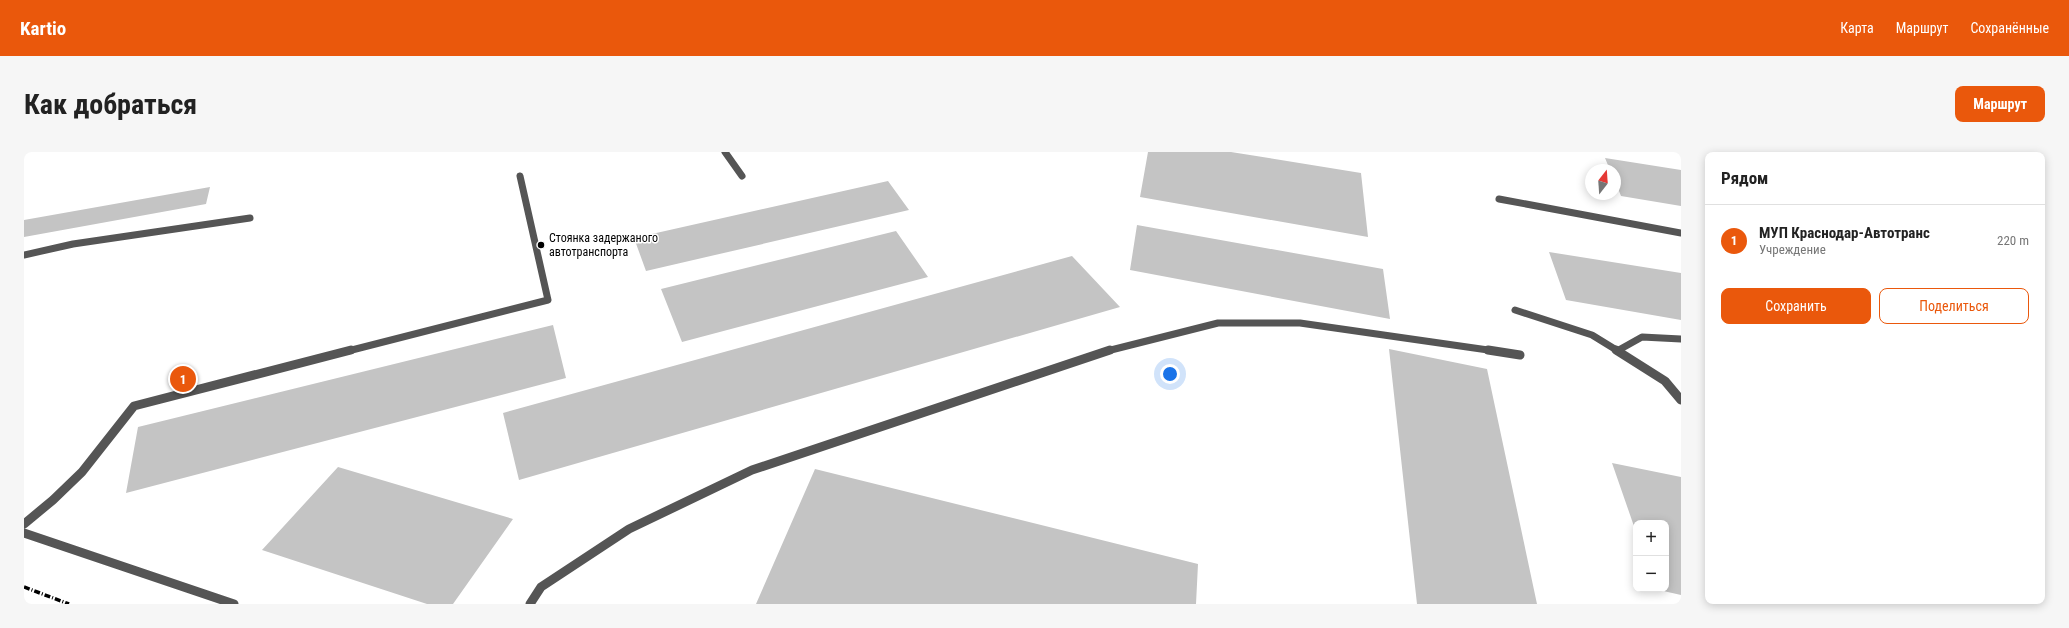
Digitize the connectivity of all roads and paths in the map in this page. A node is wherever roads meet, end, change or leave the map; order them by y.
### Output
1 (725, 152) edge
2 (520, 176) dead end
3 (742, 176) dead end
4 (1499, 199) dead end
5 (250, 218) dead end
6 (1681, 233) edge
7 (24, 255) edge
8 (1514, 310) dead end
9 (1681, 339) edge
10 (1617, 351) junction
11 (1520, 355) dead end
12 (1681, 400) edge
13 (24, 524) edge
14 (24, 533) edge
15 (234, 604) edge
16 (530, 604) edge

1 - 3 lane
2 - 13 lane
4 - 6 lane
5 - 7 lane
8 - 10 lane
9 - 10 lane
10 - 12 lane
11 - 16 lane
14 - 15 lane

